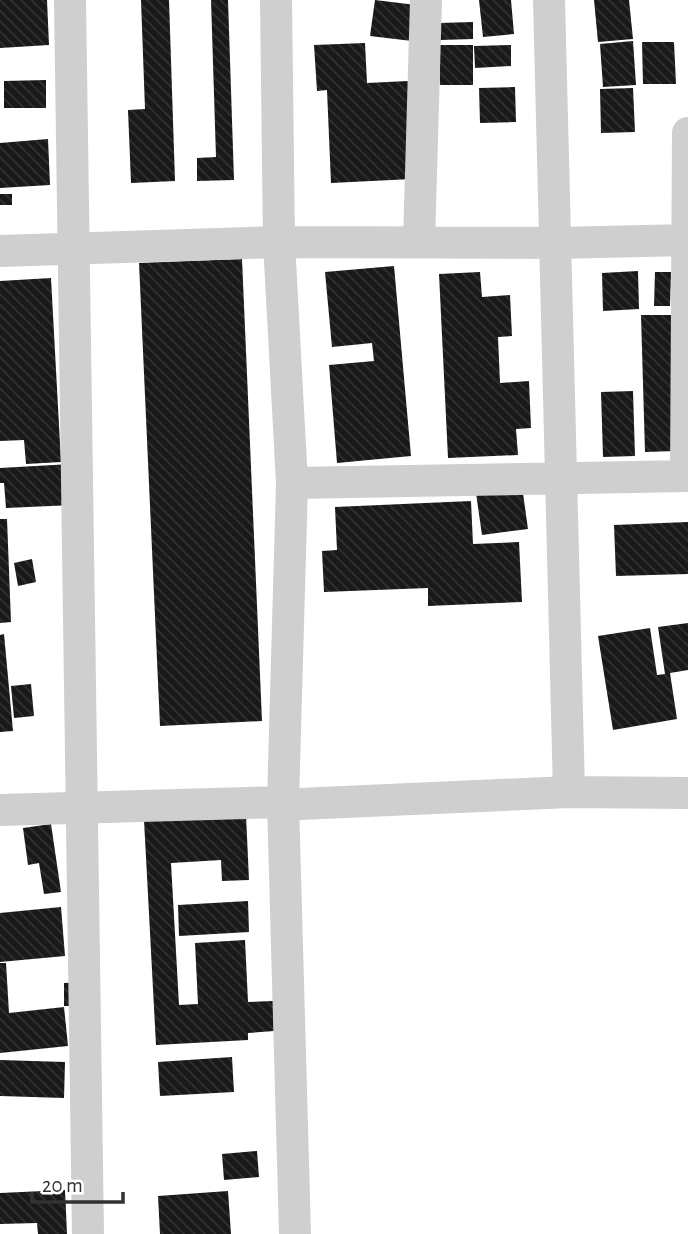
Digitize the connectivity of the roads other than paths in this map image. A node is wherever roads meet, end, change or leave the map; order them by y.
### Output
1 (70, 0) edge
2 (276, 0) edge
3 (426, 0) edge
4 (549, 0) edge
5 (688, 134) edge
6 (687, 240) edge
7 (279, 242) junction
8 (419, 242) junction
9 (555, 243) junction
10 (74, 250) junction
11 (0, 251) edge
12 (687, 476) edge
13 (562, 477) junction
14 (292, 483) junction
15 (569, 792) junction
16 (688, 793) edge
17 (283, 802) junction
18 (81, 808) junction
19 (0, 810) edge
20 (88, 1234) edge
21 (295, 1234) edge

1 - 10 lane
2 - 7 lane
3 - 8 lane
4 - 9 lane
5 - 6 lane
6 - 9 lane
6 - 12 lane
7 - 8 lane
7 - 10 lane
7 - 14 lane
8 - 9 lane
9 - 13 lane
10 - 11 lane
10 - 18 lane
12 - 13 lane
13 - 14 lane
13 - 15 lane
14 - 17 lane
15 - 16 lane
15 - 17 lane
17 - 18 lane
17 - 21 lane
18 - 19 lane
18 - 20 lane

